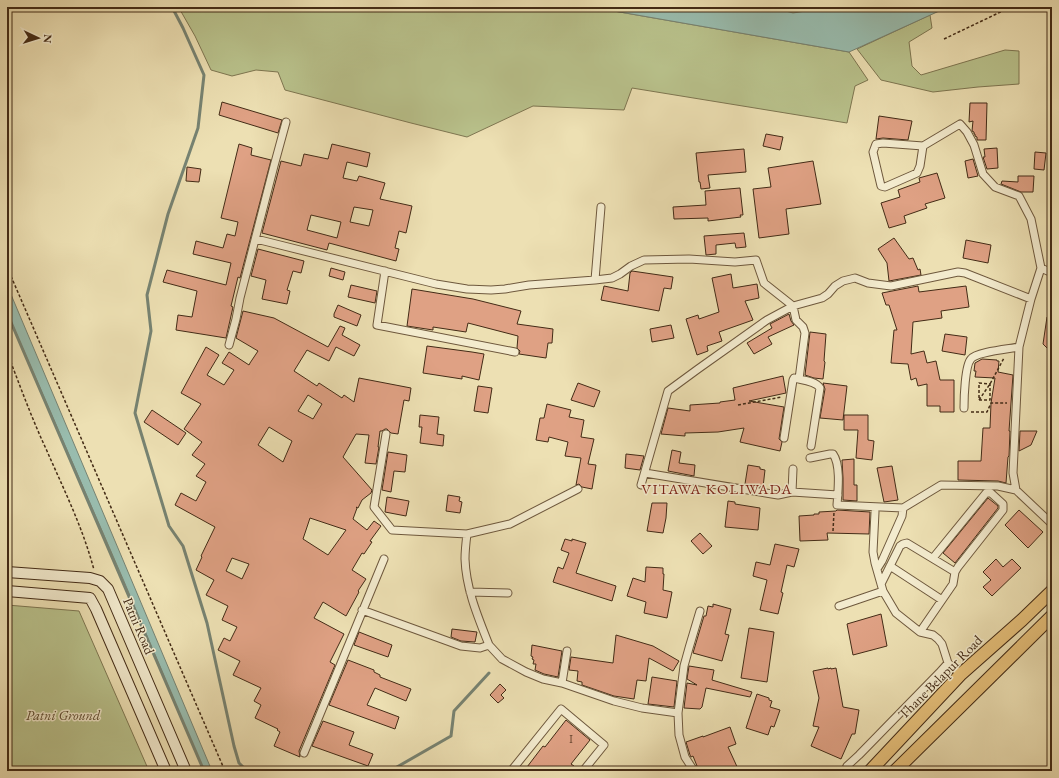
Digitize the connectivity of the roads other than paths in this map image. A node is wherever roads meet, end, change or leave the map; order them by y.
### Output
1 (286, 122) dead end
2 (923, 146) junction
3 (600, 208) dead end
4 (256, 239) junction
5 (1041, 268) junction
6 (385, 271) junction
7 (1052, 273) edge
8 (595, 280) junction
9 (1031, 298) junction
10 (793, 306) junction
11 (229, 345) dead end
12 (1019, 347) junction
13 (515, 352) dead end
14 (799, 379) junction
15 (964, 408) road end
16 (386, 434) dead end
17 (784, 438) dead end
18 (811, 446) dead end
19 (810, 458) dead end
20 (793, 469) dead end
21 (645, 473) junction
22 (641, 485) dead end
23 (1002, 487) junction
24 (578, 489) dead end
25 (1016, 490) junction
26 (792, 492) junction
27 (838, 495) junction
28 (994, 496) junction
29 (903, 508) junction
30 (875, 512) dead end
31 (1052, 524) edge
32 (467, 534) junction
33 (933, 558) junction
34 (384, 559) dead end
35 (890, 566) junction
36 (877, 569) junction
37 (7, 572) edge
38 (955, 572) junction
39 (882, 588) junction
40 (7, 591) edge
41 (1052, 591) edge
42 (470, 592) junction
43 (508, 593) dead end
44 (942, 600) junction
45 (839, 606) dead end
46 (362, 610) junction
47 (700, 611) dead end
48 (1052, 616) edge
49 (920, 632) junction
50 (489, 645) junction
51 (567, 651) dead end
52 (948, 662) junction
53 (961, 674) junction
54 (562, 683) junction
55 (678, 713) junction
56 (304, 753) dead end
57 (166, 771) edge
58 (186, 771) edge
59 (511, 771) edge
60 (583, 771) edge
61 (694, 771) edge
62 (845, 771) edge
63 (870, 771) edge
64 (895, 771) edge

1 - 4 street
2 - 2 street
2 - 5 street
3 - 8 street
4 - 6 street
4 - 11 street
5 - 7 street
5 - 9 street
6 - 8 street
6 - 13 street
8 - 10 street
9 - 10 street
9 - 12 street
10 - 14 street
10 - 21 street
12 - 15 street
12 - 25 street
14 - 17 street
14 - 18 street
16 - 32 street
19 - 27 street
20 - 26 street
21 - 22 street
21 - 26 street
23 - 25 street
23 - 28 street
23 - 29 street
24 - 32 street
25 - 31 street
26 - 27 street
27 - 29 street
28 - 33 street
28 - 38 street
29 - 36 street
30 - 36 street
32 - 42 street
33 - 35 street
33 - 38 street
34 - 46 street
35 - 39 street
35 - 44 street
36 - 39 street
37 - 58 main road, Patni Road
38 - 44 street
39 - 45 street
39 - 49 street
40 - 57 main road
41 - 53 main road, Thane Belapur Road
42 - 43 street
42 - 50 street
44 - 49 street
46 - 50 street
46 - 56 street
47 - 55 street
48 - 64 main road
49 - 52 street
50 - 54 street
51 - 54 street
52 - 53 street
52 - 62 street
53 - 63 main road, Thane Belapur Road
54 - 55 street
55 - 61 street
59 - 60 street

